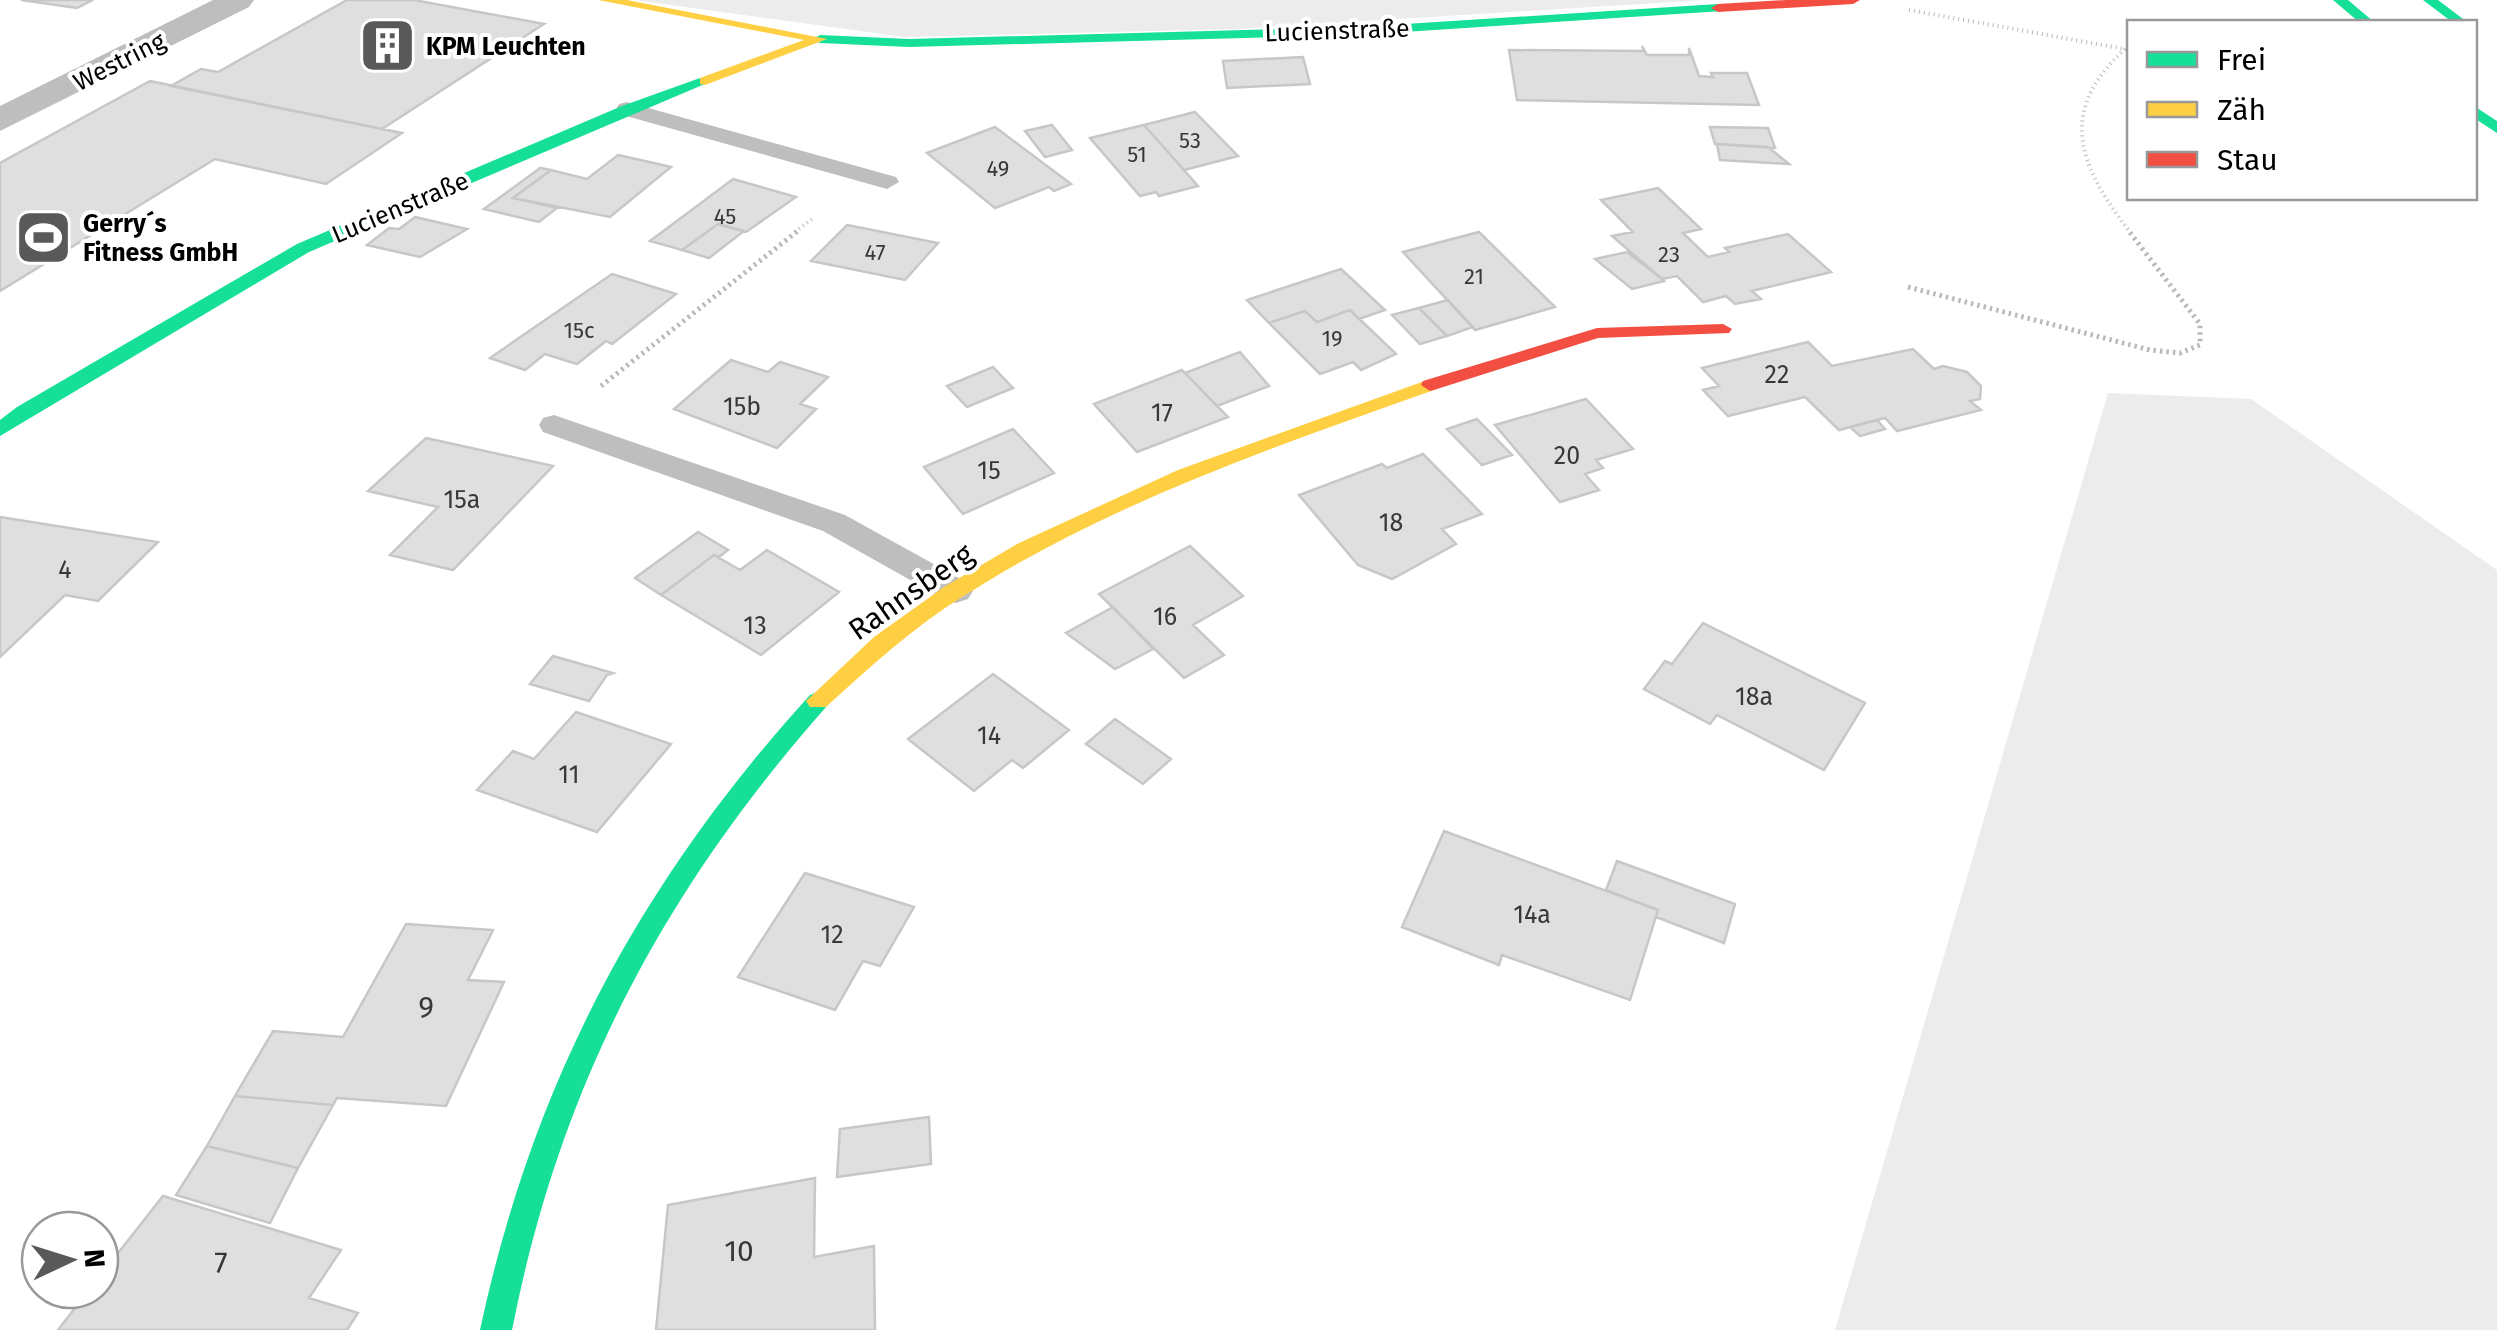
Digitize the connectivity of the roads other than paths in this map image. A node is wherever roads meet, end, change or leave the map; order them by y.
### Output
1 (238, 0) edge
2 (605, 0) edge
3 (1852, 0) edge
4 (2340, 0) edge
5 (2430, 0) edge
6 (2365, 20) edge
7 (2457, 20) edge
8 (820, 39) junction
9 (626, 110) junction
10 (2477, 112) edge
11 (0, 120) edge
12 (2497, 129) edge
13 (887, 182) dead end
14 (1723, 329) dead end
15 (8, 416) edge
16 (554, 424) dead end
17 (956, 590) junction
18 (496, 1330) edge

1 - 11 street, Westring
2 - 8 main road, Lucienstraße
3 - 8 main road, Lucienstraße
4 - 6 main road
5 - 7 main road
8 - 9 main road, Lucienstraße
9 - 13 lane
9 - 15 main road, Lucienstraße
10 - 12 main road
14 - 17 main road, Rahnsberg
16 - 17 lane
17 - 18 main road, Rahnsberg

